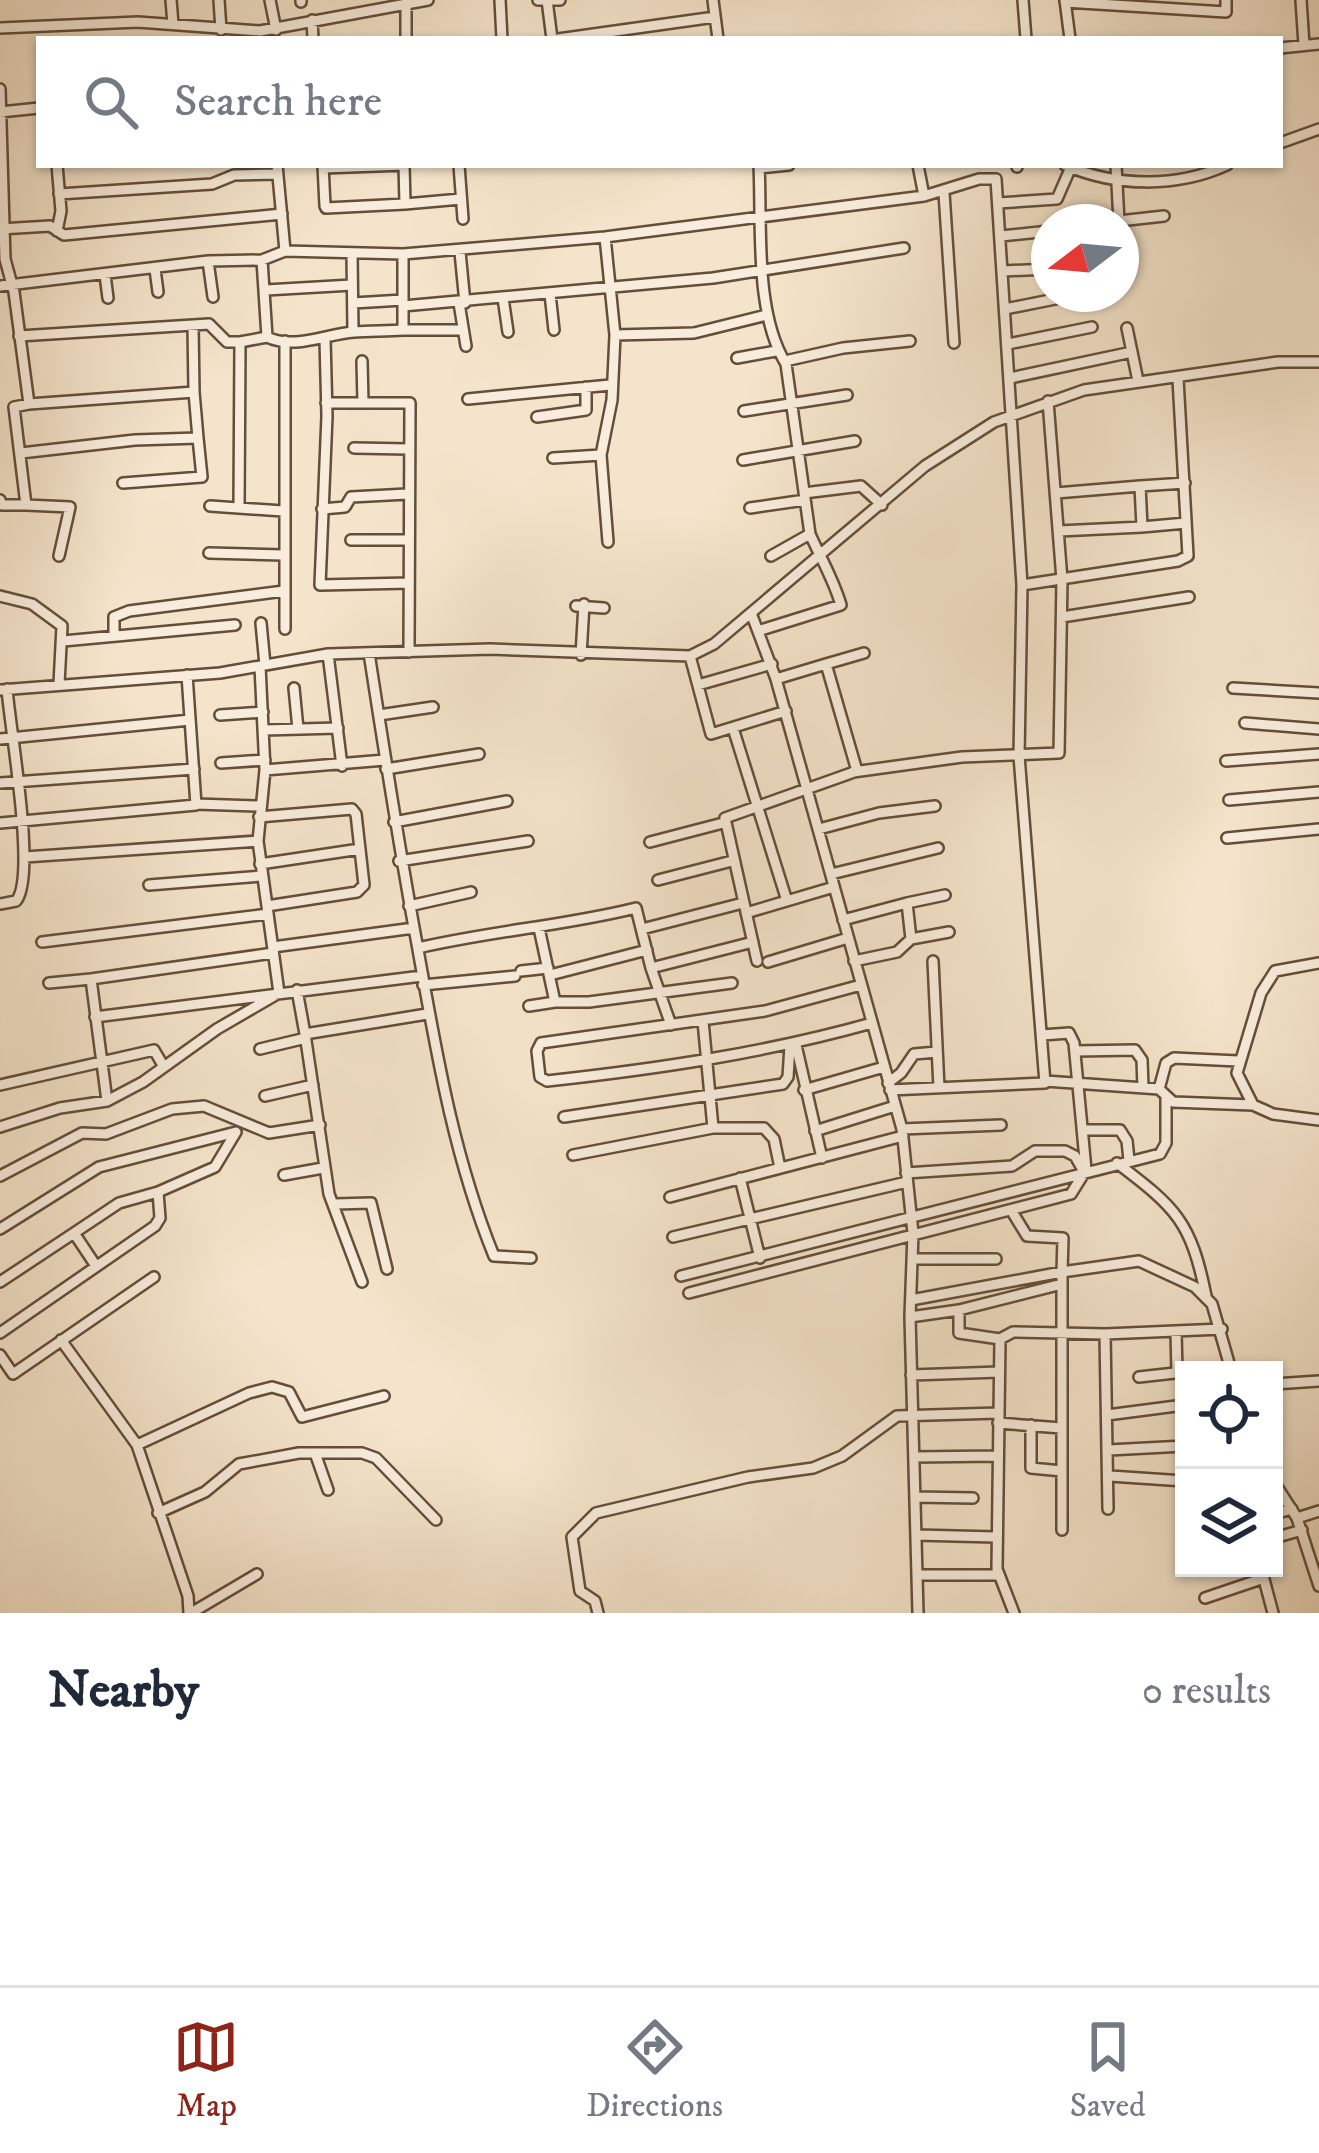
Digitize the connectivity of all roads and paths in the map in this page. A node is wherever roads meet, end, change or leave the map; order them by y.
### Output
1 (171, 0) edge
2 (219, 0) edge
3 (270, 0) edge
4 (368, 0) edge
5 (428, 0) edge
6 (500, 0) edge
7 (543, 0) edge
8 (560, 0) edge
9 (713, 0) edge
10 (1023, 0) edge
11 (1226, 0) edge
12 (1301, 0) edge
13 (1065, 1) edge
14 (409, 3) edge
15 (1144, 4) edge
16 (369, 13) junction
17 (715, 17) junction
18 (312, 20) junction
19 (172, 23) junction
20 (50, 25) junction
21 (656, 26) junction
22 (0, 28) edge
23 (220, 30) junction
24 (271, 33) edge
25 (50, 36) edge
26 (313, 36) edge
27 (406, 36) edge
28 (502, 36) edge
29 (554, 36) edge
30 (603, 36) edge
31 (658, 36) edge
32 (718, 36) edge
33 (1026, 36) edge
34 (1070, 36) edge
35 (1319, 44) edge
36 (1304, 45) junction
37 (1283, 48) edge
38 (0, 88) edge
39 (36, 108) edge
40 (0, 112) edge
41 (1319, 129) edge
42 (1283, 141) edge
43 (57, 168) edge
44 (323, 168) edge
45 (404, 168) edge
46 (458, 168) edge
47 (759, 168) edge
48 (919, 168) edge
49 (1075, 168) edge
50 (1116, 168) edge
51 (1147, 168) edge
52 (1179, 168) edge
53 (1219, 168) edge
54 (277, 169) edge
55 (1180, 178) junction
56 (1148, 180) junction
57 (1117, 182) junction
58 (944, 193) junction
59 (59, 194) junction
60 (925, 196) junction
61 (461, 199) junction
62 (998, 202) junction
63 (405, 204) junction
64 (1118, 204) edge
65 (281, 214) junction
66 (1164, 216) dead end
67 (464, 219) dead end
68 (760, 219) junction
69 (1139, 219) edge
70 (1, 229) edge
71 (57, 231) junction
72 (1031, 233) edge
73 (1001, 236) junction
74 (605, 237) junction
75 (904, 248) dead end
76 (285, 251) junction
77 (460, 251) junction
78 (352, 253) junction
79 (403, 254) junction
80 (262, 260) junction
81 (208, 261) junction
82 (155, 268) junction
83 (763, 269) junction
84 (1031, 269) edge
85 (1003, 271) junction
86 (105, 275) junction
87 (352, 285) junction
88 (6, 286) edge
89 (612, 288) junction
90 (266, 290) junction
91 (158, 292) dead end
92 (550, 294) junction
93 (213, 297) dead end
94 (108, 298) dead end
95 (503, 298) junction
96 (353, 303) junction
97 (403, 303) junction
98 (462, 303) junction
99 (1031, 304) edge
100 (1005, 309) junction
101 (767, 316) junction
102 (193, 326) junction
103 (1092, 327) dead end
104 (1127, 328) dead end
105 (403, 330) junction
106 (463, 330) junction
107 (554, 330) dead end
108 (352, 332) junction
109 (508, 332) dead end
110 (614, 335) junction
111 (19, 336) junction
112 (267, 337) junction
113 (325, 339) junction
114 (284, 341) junction
115 (910, 341) dead end
116 (240, 342) junction
117 (954, 343) dead end
118 (1008, 344) junction
119 (466, 346) dead end
120 (776, 350) junction
121 (1132, 352) junction
122 (736, 358) dead end
123 (362, 361) dead end
124 (785, 361) junction
125 (1319, 362) edge
126 (1010, 378) junction
127 (1178, 379) junction
128 (1138, 381) junction
129 (610, 385) junction
130 (586, 386) junction
131 (194, 392) junction
132 (847, 395) dead end
133 (468, 399) dead end
134 (1048, 401) junction
135 (326, 403) junction
136 (363, 403) junction
137 (791, 403) junction
138 (29, 404) junction
139 (14, 407) junction
140 (0, 409) edge
141 (744, 410) dead end
142 (1014, 412) junction
143 (537, 417) dead end
144 (198, 438) junction
145 (854, 441) dead end
146 (354, 448) dead end
147 (408, 449) junction
148 (798, 451) junction
149 (21, 453) junction
150 (602, 455) junction
151 (553, 458) dead end
152 (743, 460) dead end
153 (123, 483) dead end
154 (1185, 484) junction
155 (1140, 486) junction
156 (1056, 493) junction
157 (407, 494) junction
158 (804, 496) junction
159 (0, 500) edge
160 (26, 505) junction
161 (882, 505) junction
162 (210, 506) dead end
163 (239, 508) junction
164 (750, 508) dead end
165 (322, 509) junction
166 (283, 511) junction
167 (1186, 523) junction
168 (1142, 527) junction
169 (1059, 531) junction
170 (810, 534) junction
171 (351, 540) dead end
172 (407, 540) junction
173 (608, 542) dead end
174 (209, 553) dead end
175 (818, 553) junction
176 (283, 555) junction
177 (58, 556) dead end
178 (771, 556) dead end
179 (1062, 580) junction
180 (409, 583) junction
181 (1022, 585) junction
182 (284, 591) junction
183 (0, 596) edge
184 (1189, 597) dead end
185 (604, 608) dead end
186 (751, 613) junction
187 (1062, 617) junction
188 (261, 623) dead end
189 (236, 625) dead end
190 (285, 629) dead end
191 (760, 630) junction
192 (114, 636) junction
193 (63, 640) junction
194 (409, 652) junction
195 (369, 653) junction
196 (865, 653) dead end
197 (328, 654) junction
198 (580, 655) junction
199 (690, 656) junction
200 (772, 664) junction
201 (826, 664) junction
202 (263, 665) junction
203 (187, 675) junction
204 (776, 679) junction
205 (59, 685) junction
206 (698, 686) junction
207 (294, 688) dead end
208 (1233, 688) dead end
209 (3, 689) edge
210 (1319, 692) edge
211 (433, 707) dead end
212 (786, 711) junction
213 (262, 712) junction
214 (220, 715) dead end
215 (379, 715) junction
216 (190, 720) junction
217 (1245, 723) dead end
218 (338, 728) junction
219 (733, 728) junction
220 (298, 729) junction
221 (1319, 729) edge
222 (264, 730) junction
223 (6, 738) edge
224 (479, 754) dead end
225 (1319, 754) edge
226 (1019, 756) junction
227 (1226, 760) dead end
228 (220, 763) dead end
229 (265, 765) junction
230 (386, 765) junction
231 (342, 766) junction
232 (194, 769) junction
233 (854, 772) junction
234 (16, 782) junction
235 (0, 783) edge
236 (808, 787) junction
237 (1319, 792) edge
238 (507, 800) dead end
239 (1228, 800) dead end
240 (757, 803) junction
241 (196, 804) junction
242 (935, 806) dead end
243 (259, 812) junction
244 (21, 819) junction
245 (394, 822) junction
246 (0, 823) edge
247 (723, 823) junction
248 (819, 829) junction
249 (1319, 829) edge
250 (1227, 838) dead end
251 (528, 841) dead end
252 (258, 842) junction
253 (650, 842) dead end
254 (360, 848) junction
255 (938, 848) dead end
256 (25, 857) junction
257 (399, 860) junction
258 (732, 861) junction
259 (260, 870) junction
260 (831, 874) junction
261 (658, 880) dead end
262 (149, 885) dead end
263 (834, 886) junction
264 (471, 892) dead end
265 (945, 895) dead end
266 (787, 901) junction
267 (907, 903) junction
268 (0, 904) edge
269 (409, 906) junction
270 (744, 908) junction
271 (268, 910) junction
272 (843, 920) junction
273 (414, 928) junction
274 (539, 928) junction
275 (642, 929) junction
276 (950, 932) dead end
277 (848, 938) junction
278 (910, 939) junction
279 (42, 942) dead end
280 (753, 942) junction
281 (418, 948) junction
282 (273, 950) junction
283 (647, 950) junction
284 (933, 961) dead end
285 (854, 962) junction
286 (1319, 963) edge
287 (651, 968) junction
288 (549, 971) junction
289 (91, 979) junction
290 (422, 981) junction
291 (49, 983) dead end
292 (732, 983) dead end
293 (861, 985) junction
294 (297, 990) junction
295 (279, 993) junction
296 (658, 994) junction
297 (555, 1003) junction
298 (530, 1006) dead end
299 (427, 1014) junction
300 (95, 1017) junction
301 (703, 1021) junction
302 (872, 1023) junction
303 (671, 1024) junction
304 (1042, 1035) junction
305 (305, 1036) junction
306 (793, 1045) junction
307 (260, 1049) dead end
308 (1075, 1051) junction
309 (938, 1052) junction
310 (101, 1060) junction
311 (708, 1060) junction
312 (1238, 1060) junction
313 (164, 1067) junction
314 (884, 1067) junction
315 (1045, 1081) junction
316 (1076, 1083) junction
317 (0, 1085) edge
318 (313, 1085) junction
319 (889, 1087) junction
320 (1143, 1087) junction
321 (939, 1088) junction
322 (804, 1090) junction
323 (1162, 1094) junction
324 (265, 1096) dead end
325 (710, 1097) junction
326 (107, 1101) junction
327 (82, 1104) junction
328 (1253, 1105) junction
329 (895, 1106) junction
330 (564, 1117) dead end
331 (1319, 1120) edge
332 (245, 1123) junction
333 (320, 1125) junction
334 (1000, 1125) dead end
335 (0, 1127) edge
336 (712, 1128) junction
337 (1084, 1130) junction
338 (94, 1131) junction
339 (814, 1131) junction
340 (236, 1132) junction
341 (903, 1132) junction
342 (573, 1155) dead end
343 (822, 1158) junction
344 (1129, 1160) junction
345 (1117, 1163) junction
346 (323, 1168) junction
347 (781, 1168) junction
348 (1085, 1171) junction
349 (0, 1175) edge
350 (284, 1175) dead end
351 (740, 1178) junction
352 (906, 1178) junction
353 (158, 1192) junction
354 (670, 1197) dead end
355 (335, 1204) junction
356 (1011, 1210) junction
357 (909, 1218) junction
358 (750, 1219) junction
359 (0, 1229) edge
360 (74, 1233) junction
361 (913, 1233) junction
362 (674, 1238) dead end
363 (532, 1258) dead end
364 (760, 1258) junction
365 (996, 1258) dead end
366 (913, 1259) junction
367 (95, 1266) junction
368 (387, 1269) dead end
369 (1062, 1272) junction
370 (681, 1276) dead end
371 (154, 1277) dead end
372 (0, 1282) edge
373 (362, 1282) dead end
374 (1062, 1285) junction
375 (689, 1293) dead end
376 (1206, 1295) junction
377 (911, 1300) junction
378 (958, 1310) junction
379 (910, 1317) junction
380 (1222, 1329) junction
381 (1063, 1330) junction
382 (1176, 1331) junction
383 (0, 1333) edge
384 (1105, 1334) junction
385 (1000, 1339) junction
386 (62, 1340) junction
387 (0, 1355) edge
388 (1180, 1361) edge
389 (1228, 1361) edge
390 (999, 1372) junction
391 (1175, 1374) edge
392 (911, 1375) junction
393 (1139, 1377) dead end
394 (1319, 1381) edge
395 (1283, 1383) edge
396 (384, 1396) dead end
397 (1175, 1406) edge
398 (912, 1413) junction
399 (1107, 1415) junction
400 (998, 1418) junction
401 (1031, 1425) junction
402 (1060, 1428) junction
403 (137, 1445) junction
404 (1175, 1447) edge
405 (1109, 1450) junction
406 (315, 1453) junction
407 (998, 1456) junction
408 (914, 1457) junction
409 (1062, 1472) junction
410 (1110, 1476) junction
411 (1175, 1480) edge
412 (328, 1490) dead end
413 (1283, 1496) edge
414 (915, 1497) junction
415 (974, 1498) dead end
416 (1108, 1509) dead end
417 (1319, 1510) edge
418 (158, 1513) junction
419 (1283, 1514) edge
420 (1295, 1514) junction
421 (436, 1520) dead end
422 (1062, 1530) dead end
423 (1319, 1532) edge
424 (1303, 1533) junction
425 (916, 1535) junction
426 (1283, 1536) edge
427 (995, 1537) junction
428 (1316, 1563) edge
429 (257, 1574) dead end
430 (917, 1575) junction
431 (998, 1575) junction
432 (1254, 1577) edge
433 (1264, 1577) edge
434 (1319, 1586) edge
435 (1204, 1598) dead end
436 (190, 1613) edge
437 (598, 1613) edge
438 (919, 1613) edge
439 (1014, 1613) edge
440 (1273, 1613) edge

1 - 19 street
2 - 23 street
3 - 24 street
4 - 16 street
5 - 14 street
6 - 28 street
7 - 8 street
7 - 29 street
9 - 17 street
10 - 33 street
11 - 15 street
12 - 36 street
13 - 15 street
13 - 34 street
14 - 16 street
14 - 27 street
16 - 18 street
17 - 21 street
17 - 32 street
18 - 24 street
18 - 26 street
19 - 20 street
19 - 23 street
20 - 22 street
20 - 25 street
21 - 30 street
21 - 31 street
23 - 24 street
35 - 36 street
36 - 37 street
38 - 40 street
39 - 40 street
40 - 70 street
41 - 42 street
43 - 59 street
44 - 63 street
45 - 63 street
46 - 61 street
47 - 68 street
48 - 60 street
49 - 57 street
49 - 62 street
50 - 57 street
51 - 56 street
52 - 55 street
53 - 55 street
54 - 59 street
54 - 65 street
55 - 56 street
56 - 57 street
57 - 64 street
58 - 60 street
58 - 62 street
58 - 117 street
59 - 71 street
60 - 68 street
61 - 63 street
61 - 67 street
62 - 73 street
65 - 71 street
65 - 76 street
66 - 69 street
68 - 74 street
68 - 83 street
70 - 71 street
70 - 88 street
72 - 73 street
73 - 85 street
74 - 77 street
74 - 89 street
75 - 83 street
76 - 78 street
76 - 80 street
77 - 79 street
77 - 98 street
78 - 79 street
78 - 87 street
79 - 97 street
80 - 81 street
80 - 90 street
81 - 82 street
81 - 93 street
82 - 86 street
82 - 91 street
83 - 89 street
83 - 101 street
84 - 85 street
85 - 100 street
86 - 88 street
86 - 94 street
87 - 90 street
87 - 96 street
88 - 111 street
89 - 92 street
89 - 110 street
90 - 112 street
92 - 95 street
92 - 107 street
95 - 98 street
95 - 109 street
96 - 97 street
96 - 108 street
97 - 98 street
97 - 105 street
98 - 106 street
99 - 100 street
100 - 118 street
101 - 110 street
101 - 120 street
102 - 111 street
102 - 116 street
102 - 131 street
103 - 118 street
104 - 121 street
105 - 106 street
105 - 108 street
106 - 119 street
108 - 113 street
110 - 129 street
111 - 138 street
112 - 114 street
112 - 116 street
113 - 114 street
113 - 135 street
114 - 166 street
115 - 124 street
116 - 163 street
118 - 126 street
120 - 122 street
120 - 124 street
121 - 126 street
121 - 128 street
123 - 136 street
124 - 137 street
125 - 127 street
126 - 142 street
127 - 128 street
127 - 154 street
128 - 134 street
129 - 130 street
129 - 150 street
130 - 133 street
130 - 143 street
131 - 138 street
131 - 144 street
132 - 137 street
134 - 142 street
134 - 156 street
135 - 136 street
135 - 165 street
136 - 147 street
137 - 141 street
137 - 148 street
138 - 139 street
139 - 140 street
139 - 149 street
142 - 161 street
142 - 181 street
144 - 149 street
144 - 153 street
145 - 148 street
146 - 147 street
147 - 157 street
148 - 152 street
148 - 158 street
149 - 160 street
150 - 151 street
150 - 173 street
154 - 155 street
154 - 167 street
155 - 156 street
155 - 168 street
156 - 169 street
157 - 165 street
157 - 172 street
158 - 161 street
158 - 164 street
158 - 170 street
159 - 160 street
160 - 177 street
161 - 175 street
162 - 163 street
163 - 166 street
165 - 180 street
166 - 176 street
167 - 168 street
167 - 179 street
168 - 169 street
169 - 179 street
170 - 175 street
170 - 178 street
171 - 172 street
172 - 180 street
174 - 176 street
175 - 186 street
175 - 191 street
176 - 182 street
179 - 181 street
179 - 187 street
180 - 194 street
181 - 226 street
182 - 190 street
182 - 192 street
183 - 193 street
184 - 187 street
185 - 198 street
186 - 191 street
186 - 199 street
187 - 226 street
188 - 202 street
189 - 192 street
191 - 200 street
192 - 193 street
193 - 205 street
194 - 195 street
194 - 198 street
195 - 197 street
195 - 215 street
196 - 201 street
197 - 202 street
197 - 218 street
198 - 199 street
199 - 206 street
200 - 204 street
200 - 206 street
201 - 204 street
201 - 233 street
202 - 203 street
202 - 213 street
203 - 205 street
203 - 216 street
204 - 212 street
205 - 209 street
206 - 219 street
207 - 220 street
208 - 210 street
209 - 223 street
211 - 215 street
212 - 219 street
212 - 236 street
213 - 214 street
213 - 222 street
215 - 230 street
216 - 223 street
216 - 232 street
217 - 221 street
218 - 220 street
218 - 231 street
219 - 240 street
220 - 222 street
222 - 229 street
223 - 234 street
224 - 230 street
225 - 227 street
226 - 233 street
226 - 304 street
228 - 229 street
229 - 231 street
229 - 243 street
230 - 231 street
230 - 245 street
232 - 234 street
232 - 241 street
233 - 236 street
234 - 235 street
234 - 244 street
236 - 240 street
236 - 248 street
237 - 239 street
238 - 245 street
240 - 247 street
240 - 266 street
241 - 243 street
241 - 244 street
242 - 248 street
243 - 252 street
243 - 254 street
244 - 246 street
244 - 256 street
245 - 257 street
247 - 253 street
247 - 258 street
248 - 260 street
249 - 250 street
251 - 257 street
252 - 256 street
252 - 259 street
254 - 259 street
254 - 271 street
255 - 260 street
256 - 268 street
257 - 269 street
258 - 261 street
258 - 270 street
259 - 262 street
259 - 271 street
260 - 263 street
263 - 266 street
263 - 272 street
264 - 269 street
265 - 267 street
266 - 270 street
267 - 272 street
267 - 278 street
269 - 273 street
270 - 275 street
270 - 280 street
271 - 279 street
271 - 282 street
272 - 277 street
273 - 281 street
273 - 282 street
274 - 275 street
274 - 281 street
274 - 288 street
275 - 283 street
276 - 278 street
277 - 280 street
277 - 285 street
278 - 285 street
280 - 287 street
281 - 290 street
282 - 289 street
282 - 295 street
283 - 287 street
283 - 288 street
284 - 309 street
285 - 293 street
286 - 312 street
287 - 296 street
288 - 290 street
288 - 297 street
289 - 291 street
289 - 300 street
290 - 294 street
290 - 299 street
292 - 296 street
293 - 301 street
293 - 302 street
294 - 295 street
294 - 305 street
295 - 300 street
295 - 313 street
296 - 297 street
296 - 303 street
297 - 298 street
299 - 305 street
299 - 363 street
300 - 310 street
301 - 303 street
301 - 311 street
302 - 306 street
302 - 314 street
303 - 311 street
304 - 308 street
304 - 315 street
305 - 307 street
305 - 318 street
306 - 311 street
306 - 322 street
306 - 325 street
308 - 316 street
308 - 320 street
309 - 319 street
309 - 321 street
310 - 313 street
310 - 317 street
310 - 326 street
311 - 325 street
312 - 323 street
312 - 328 street
313 - 326 street
314 - 319 street
314 - 322 street
315 - 316 street
315 - 321 street
316 - 320 street
316 - 337 street
318 - 324 street
318 - 333 street
319 - 321 street
319 - 329 street
320 - 323 street
322 - 339 street
323 - 328 street
323 - 344 street
325 - 330 street
325 - 336 street
326 - 327 street
327 - 335 street
327 - 338 street
328 - 331 street
329 - 339 street
329 - 341 street
332 - 333 street
332 - 338 street
332 - 340 street
333 - 346 street
334 - 341 street
336 - 342 street
336 - 347 street
337 - 344 street
337 - 348 street
338 - 349 street
339 - 343 street
340 - 353 street
340 - 359 street
341 - 343 street
341 - 352 street
343 - 347 street
344 - 345 street
345 - 348 street
345 - 376 street
346 - 350 street
346 - 355 street
347 - 351 street
348 - 352 street
348 - 356 street
348 - 357 street
351 - 354 street
351 - 358 street
352 - 357 street
352 - 358 street
353 - 360 street
353 - 367 street
355 - 368 street
355 - 373 street
356 - 361 street
356 - 369 street
357 - 361 street
357 - 364 street
358 - 362 street
358 - 364 street
360 - 367 street
360 - 372 street
361 - 366 street
361 - 375 street
364 - 370 street
365 - 366 street
366 - 377 street
367 - 383 street
369 - 374 street
369 - 376 street
369 - 377 street
371 - 386 street
374 - 378 street
374 - 381 street
376 - 380 street
377 - 379 street
378 - 379 street
378 - 385 street
379 - 392 street
380 - 382 street
380 - 389 street
381 - 384 street
381 - 385 street
381 - 402 street
382 - 384 street
382 - 388 street
384 - 399 street
385 - 390 street
386 - 387 street
386 - 403 street
390 - 392 street
390 - 400 street
391 - 393 street
392 - 398 street
394 - 395 street
396 - 403 street
397 - 399 street
398 - 400 street
398 - 408 street
398 - 437 street
399 - 405 street
400 - 401 street
400 - 407 street
401 - 402 street
401 - 409 street
402 - 409 street
403 - 418 street
404 - 405 street
405 - 410 street
406 - 412 street
406 - 418 street
406 - 421 street
407 - 408 street
407 - 427 street
408 - 414 street
409 - 422 street
410 - 411 street
410 - 416 street
413 - 420 street
414 - 415 street
414 - 425 street
417 - 420 street
418 - 436 street
419 - 420 street
420 - 424 street
423 - 424 street
424 - 426 street
424 - 428 street
425 - 427 street
425 - 430 street
427 - 431 street
428 - 434 street
429 - 436 street
430 - 431 street
430 - 438 street
431 - 439 street
432 - 435 street
433 - 440 street

